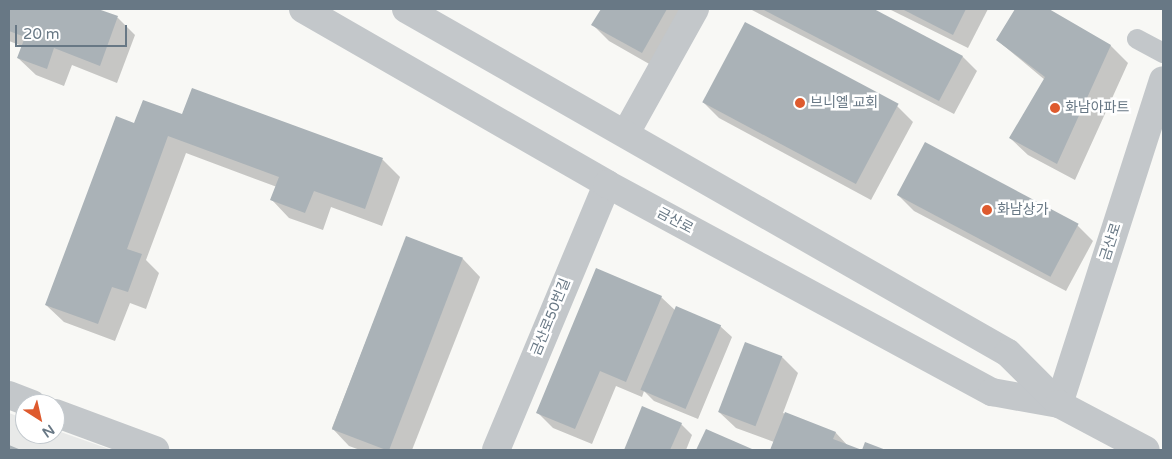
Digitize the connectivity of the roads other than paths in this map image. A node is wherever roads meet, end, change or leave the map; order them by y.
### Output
1 (302, 9) edge
2 (406, 9) edge
3 (695, 9) edge
4 (1136, 39) dead end
5 (1163, 53) edge
6 (1163, 80) edge
7 (626, 133) junction
8 (606, 184) junction
9 (1059, 404) junction
10 (65, 417) edge
11 (155, 450) edge
12 (496, 450) edge
13 (1146, 450) edge

1 - 8 street, 금산로
2 - 7 street, 금산로
3 - 7 street
4 - 5 lane
6 - 9 street, 금산로
7 - 9 street, 금산로
8 - 9 street, 금산로
8 - 12 street, 금산로50번길
9 - 13 street, 금산로
10 - 11 street

